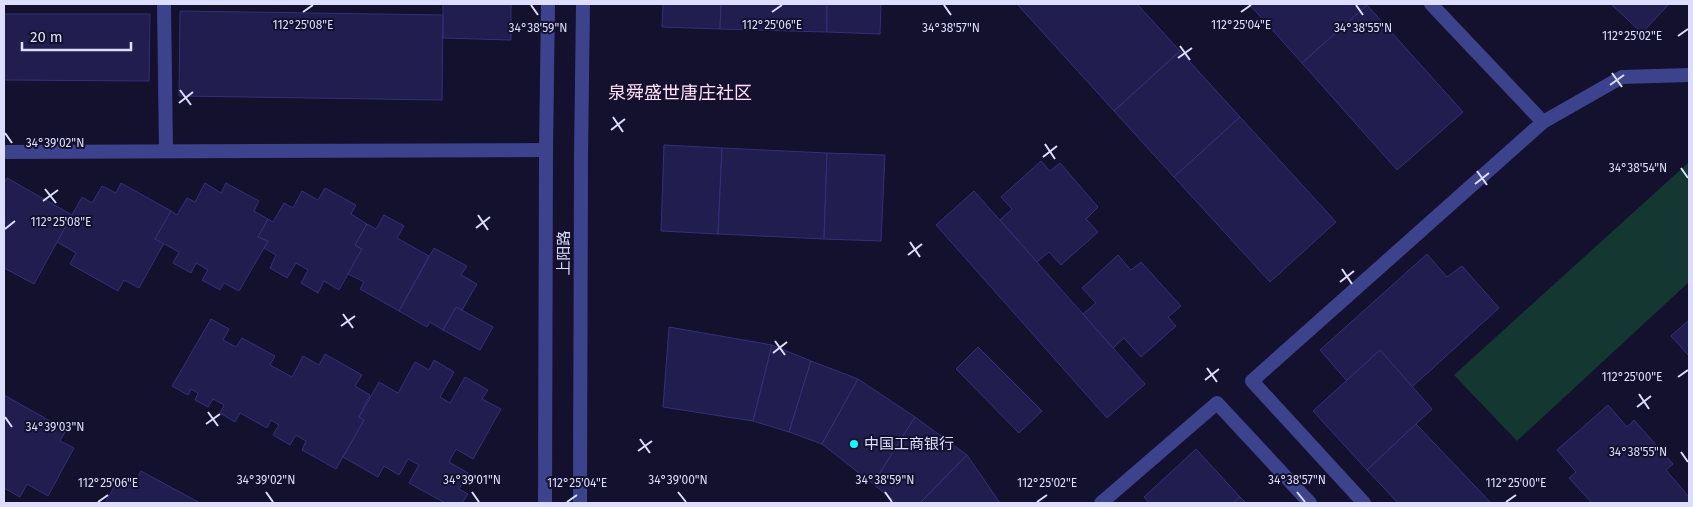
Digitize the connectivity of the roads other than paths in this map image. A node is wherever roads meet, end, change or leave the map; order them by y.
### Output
1 (164, 4) edge
2 (548, 4) edge
3 (584, 4) edge
4 (1431, 4) edge
5 (1689, 75) edge
6 (1543, 122) junction
7 (546, 150) junction
8 (166, 151) junction
9 (4, 152) edge
10 (545, 503) edge
11 (580, 503) edge
12 (1101, 503) edge
13 (1310, 503) edge
14 (1364, 503) edge

1 - 8 street
2 - 7 street, 上阳路
3 - 11 street, 上阳路
4 - 6 street
5 - 6 street
6 - 14 street
7 - 8 street
7 - 10 street, 上阳路
8 - 9 street
12 - 13 street

